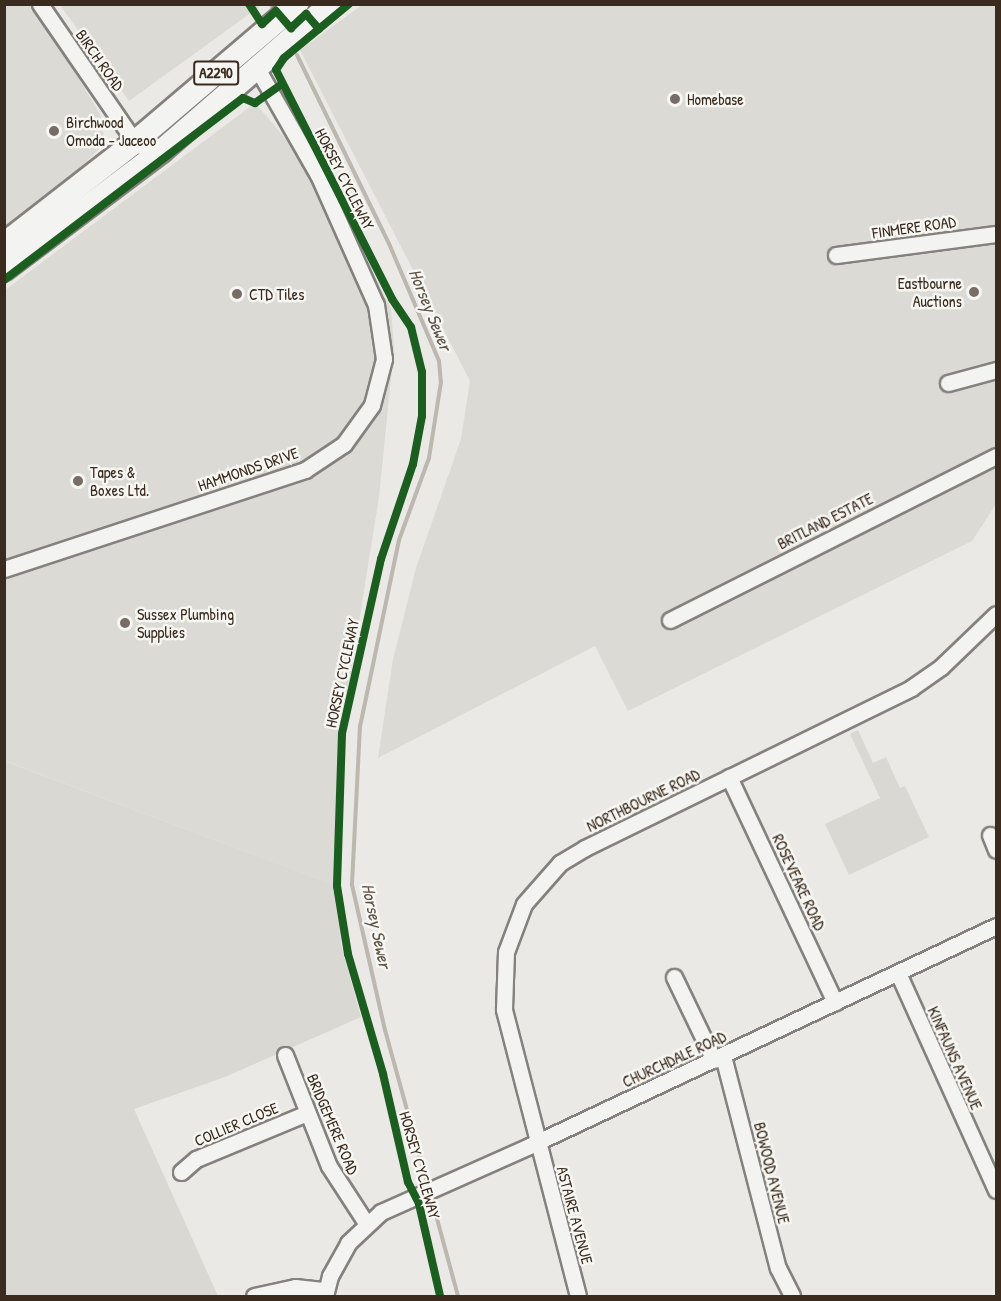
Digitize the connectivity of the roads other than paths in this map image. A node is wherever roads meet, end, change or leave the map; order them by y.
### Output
1 (40, 4) edge
2 (297, 4) edge
3 (331, 4) edge
4 (258, 70) junction
5 (135, 142) junction
6 (161, 151) junction
7 (996, 234) edge
8 (4, 244) edge
9 (836, 255) dead end
10 (4, 269) edge
11 (996, 370) edge
12 (948, 383) dead end
13 (996, 456) edge
14 (4, 569) edge
15 (996, 614) edge
16 (670, 620) dead end
17 (729, 777) junction
18 (990, 835) dead end
19 (996, 850) edge
20 (996, 926) edge
21 (898, 973) junction
22 (674, 977) dead end
23 (835, 1002) junction
24 (285, 1055) dead end
25 (719, 1058) junction
26 (307, 1113) junction
27 (537, 1142) junction
28 (181, 1172) dead end
29 (996, 1190) edge
30 (366, 1222) junction
31 (325, 1293) edge
32 (254, 1296) edge
33 (578, 1296) edge
34 (792, 1296) edge

1 - 5 street, BIRCH ROAD
2 - 5 main road, A2290
3 - 4 main road, A2290
4 - 6 main road, A2290
4 - 14 street, HAMMONDS DRIVE
5 - 6 street
5 - 8 main road, A2290
6 - 10 main road, A2290
7 - 9 street, FINMERE ROAD
11 - 12 street
13 - 16 street, BRITLAND ESTATE
15 - 17 street, NORTHBOURNE ROAD
17 - 23 street, ROSEVEARE ROAD
17 - 27 street, NORTHBOURNE ROAD
18 - 19 street
20 - 21 street, CHURCHDALE ROAD
21 - 23 street, CHURCHDALE ROAD
21 - 29 street, KINFAUNS AVENUE
22 - 25 street, BOWOOD AVENUE
23 - 25 street, CHURCHDALE ROAD
24 - 26 street, BRIDGEMERE ROAD
25 - 27 street, CHURCHDALE ROAD
25 - 34 street, BOWOOD AVENUE
26 - 28 street, COLLIER CLOSE
26 - 30 street, BRIDGEMERE ROAD
27 - 30 street, CHURCHDALE ROAD
27 - 33 street, ASTAIRE AVENUE
30 - 31 street
31 - 32 street

